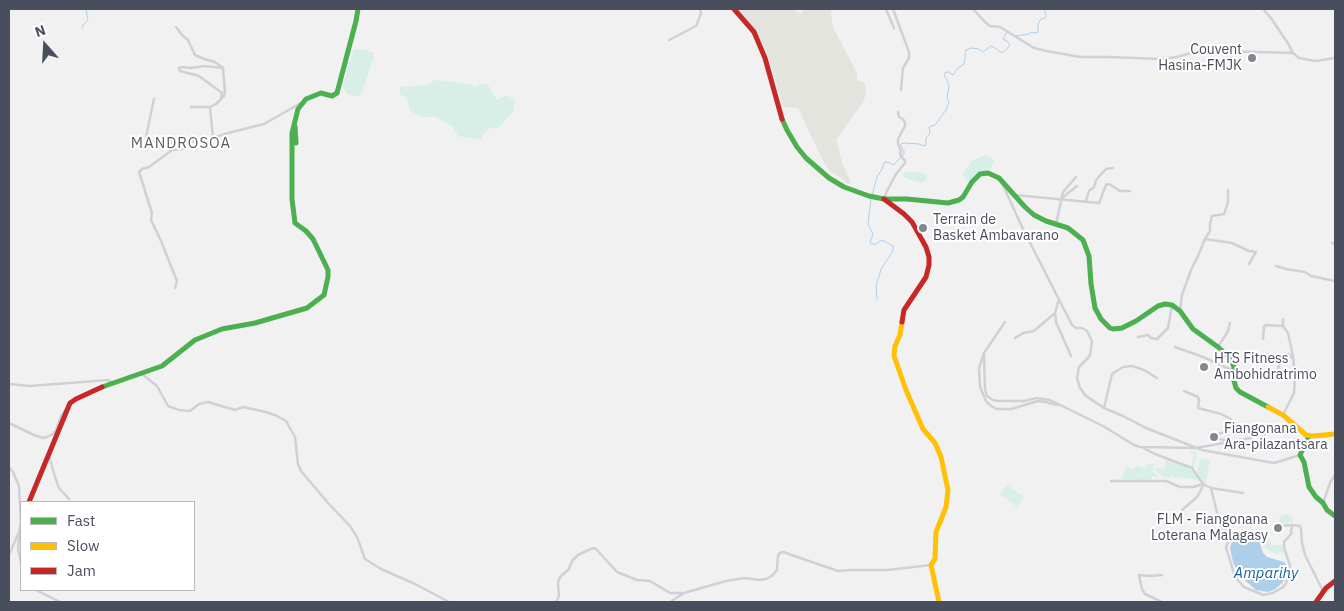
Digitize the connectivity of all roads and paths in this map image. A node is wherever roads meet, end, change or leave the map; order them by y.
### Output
1 (358, 9) edge
2 (700, 9) edge
3 (734, 9) edge
4 (886, 9) edge
5 (893, 9) edge
6 (973, 9) edge
7 (1263, 9) edge
8 (176, 27) dead end
9 (894, 28) dead end
10 (670, 40) dead end
11 (1293, 53) junction
12 (1335, 58) edge
13 (223, 68) junction
14 (901, 90) dead end
15 (154, 99) dead end
16 (221, 99) junction
17 (306, 99) junction
18 (191, 107) dead end
19 (210, 107) junction
20 (898, 112) dead end
21 (295, 122) junction
22 (213, 138) junction
23 (189, 142) junction
24 (296, 143) dead end
25 (1113, 168) dead end
26 (1076, 177) dead end
27 (999, 178) junction
28 (1077, 186) dead end
29 (1228, 190) dead end
30 (1130, 191) dead end
31 (1015, 195) junction
32 (884, 199) junction
33 (1061, 199) junction
34 (1086, 201) junction
35 (1056, 224) junction
36 (1205, 239) junction
37 (1249, 264) dead end
38 (1276, 266) dead end
39 (1335, 281) edge
40 (175, 288) dead end
41 (1059, 299) junction
42 (1172, 305) junction
43 (1180, 311) junction
44 (1055, 313) junction
45 (1283, 319) dead end
46 (1005, 322) dead end
47 (1230, 323) dead end
48 (1283, 326) junction
49 (1138, 337) dead end
50 (1015, 338) dead end
51 (1264, 338) dead end
52 (1176, 347) dead end
53 (1218, 347) junction
54 (984, 353) junction
55 (1071, 356) dead end
56 (1294, 359) junction
57 (1278, 369) dead end
58 (1234, 372) junction
59 (142, 374) junction
60 (1157, 378) dead end
61 (112, 383) junction
62 (9, 384) edge
63 (1184, 391) dead end
64 (1061, 406) junction
65 (67, 408) junction
66 (1104, 408) junction
67 (1283, 415) junction
68 (9, 423) edge
69 (1269, 431) dead end
70 (1335, 434) edge
71 (1308, 437) junction
72 (1231, 441) junction
73 (1143, 448) junction
74 (1196, 448) junction
75 (49, 453) junction
76 (1300, 455) junction
77 (9, 467) edge
78 (1335, 475) edge
79 (1111, 481) dead end
80 (1203, 484) junction
81 (1211, 488) junction
82 (1243, 493) dead end
83 (69, 499) dead end
84 (28, 501) edge
85 (1323, 503) junction
86 (20, 504) edge
87 (1182, 510) dead end
88 (1335, 516) edge
89 (1292, 525) junction
90 (20, 526) edge
91 (1275, 526) dead end
92 (1226, 531) dead end
93 (1242, 531) dead end
94 (19, 532) junction
95 (9, 555) edge
96 (20, 558) edge
97 (931, 565) junction
98 (1162, 575) dead end
99 (1335, 581) edge
100 (38, 591) edge
101 (1324, 591) junction
102 (684, 593) junction
103 (60, 602) edge
104 (449, 602) edge
105 (556, 602) edge
106 (670, 602) edge
107 (939, 602) edge
108 (1162, 602) edge
109 (1316, 602) edge

1 - 17 street
2 - 10 street
3 - 32 street
4 - 9 street
5 - 14 street
6 - 11 street
7 - 11 street
8 - 13 street
11 - 12 street
13 - 16 street
13 - 16 street
15 - 23 street
16 - 19 street
17 - 21 street
17 - 22 street
18 - 19 street
19 - 22 street
20 - 32 street
21 - 24 street
21 - 59 street
22 - 23 street
23 - 40 street
25 - 34 street
26 - 33 street
27 - 31 street
27 - 32 street
27 - 41 street
28 - 33 street
29 - 36 street
30 - 34 street
31 - 33 street
31 - 35 street
32 - 97 street
33 - 34 street
33 - 35 street
35 - 42 street
36 - 37 street
36 - 43 street
38 - 39 street
41 - 44 street
41 - 66 street
42 - 43 street
42 - 49 street
43 - 53 street
44 - 50 street
44 - 55 street
45 - 48 street
46 - 54 street
47 - 53 street
48 - 51 street
48 - 56 street
52 - 58 street
53 - 58 street
54 - 64 street
54 - 64 street
56 - 57 street
56 - 67 street
58 - 67 street
59 - 61 street
59 - 104 street
60 - 66 street
61 - 62 street
61 - 65 street
63 - 72 street
64 - 73 street
65 - 68 street
65 - 75 street
66 - 74 street
67 - 71 street
69 - 72 street
70 - 71 street
71 - 76 street
72 - 74 street
73 - 74 street
73 - 80 street
74 - 76 street
75 - 83 street
75 - 84 street
76 - 85 street
77 - 86 street
78 - 85 street
79 - 80 street
80 - 81 street
80 - 87 street
81 - 82 street
81 - 92 street
85 - 88 street
89 - 91 street
89 - 93 street
89 - 101 street
90 - 94 street
94 - 95 street
94 - 96 street
97 - 102 street
97 - 107 street
98 - 108 street
99 - 101 street
100 - 103 street
101 - 109 street
102 - 105 street
102 - 106 street

